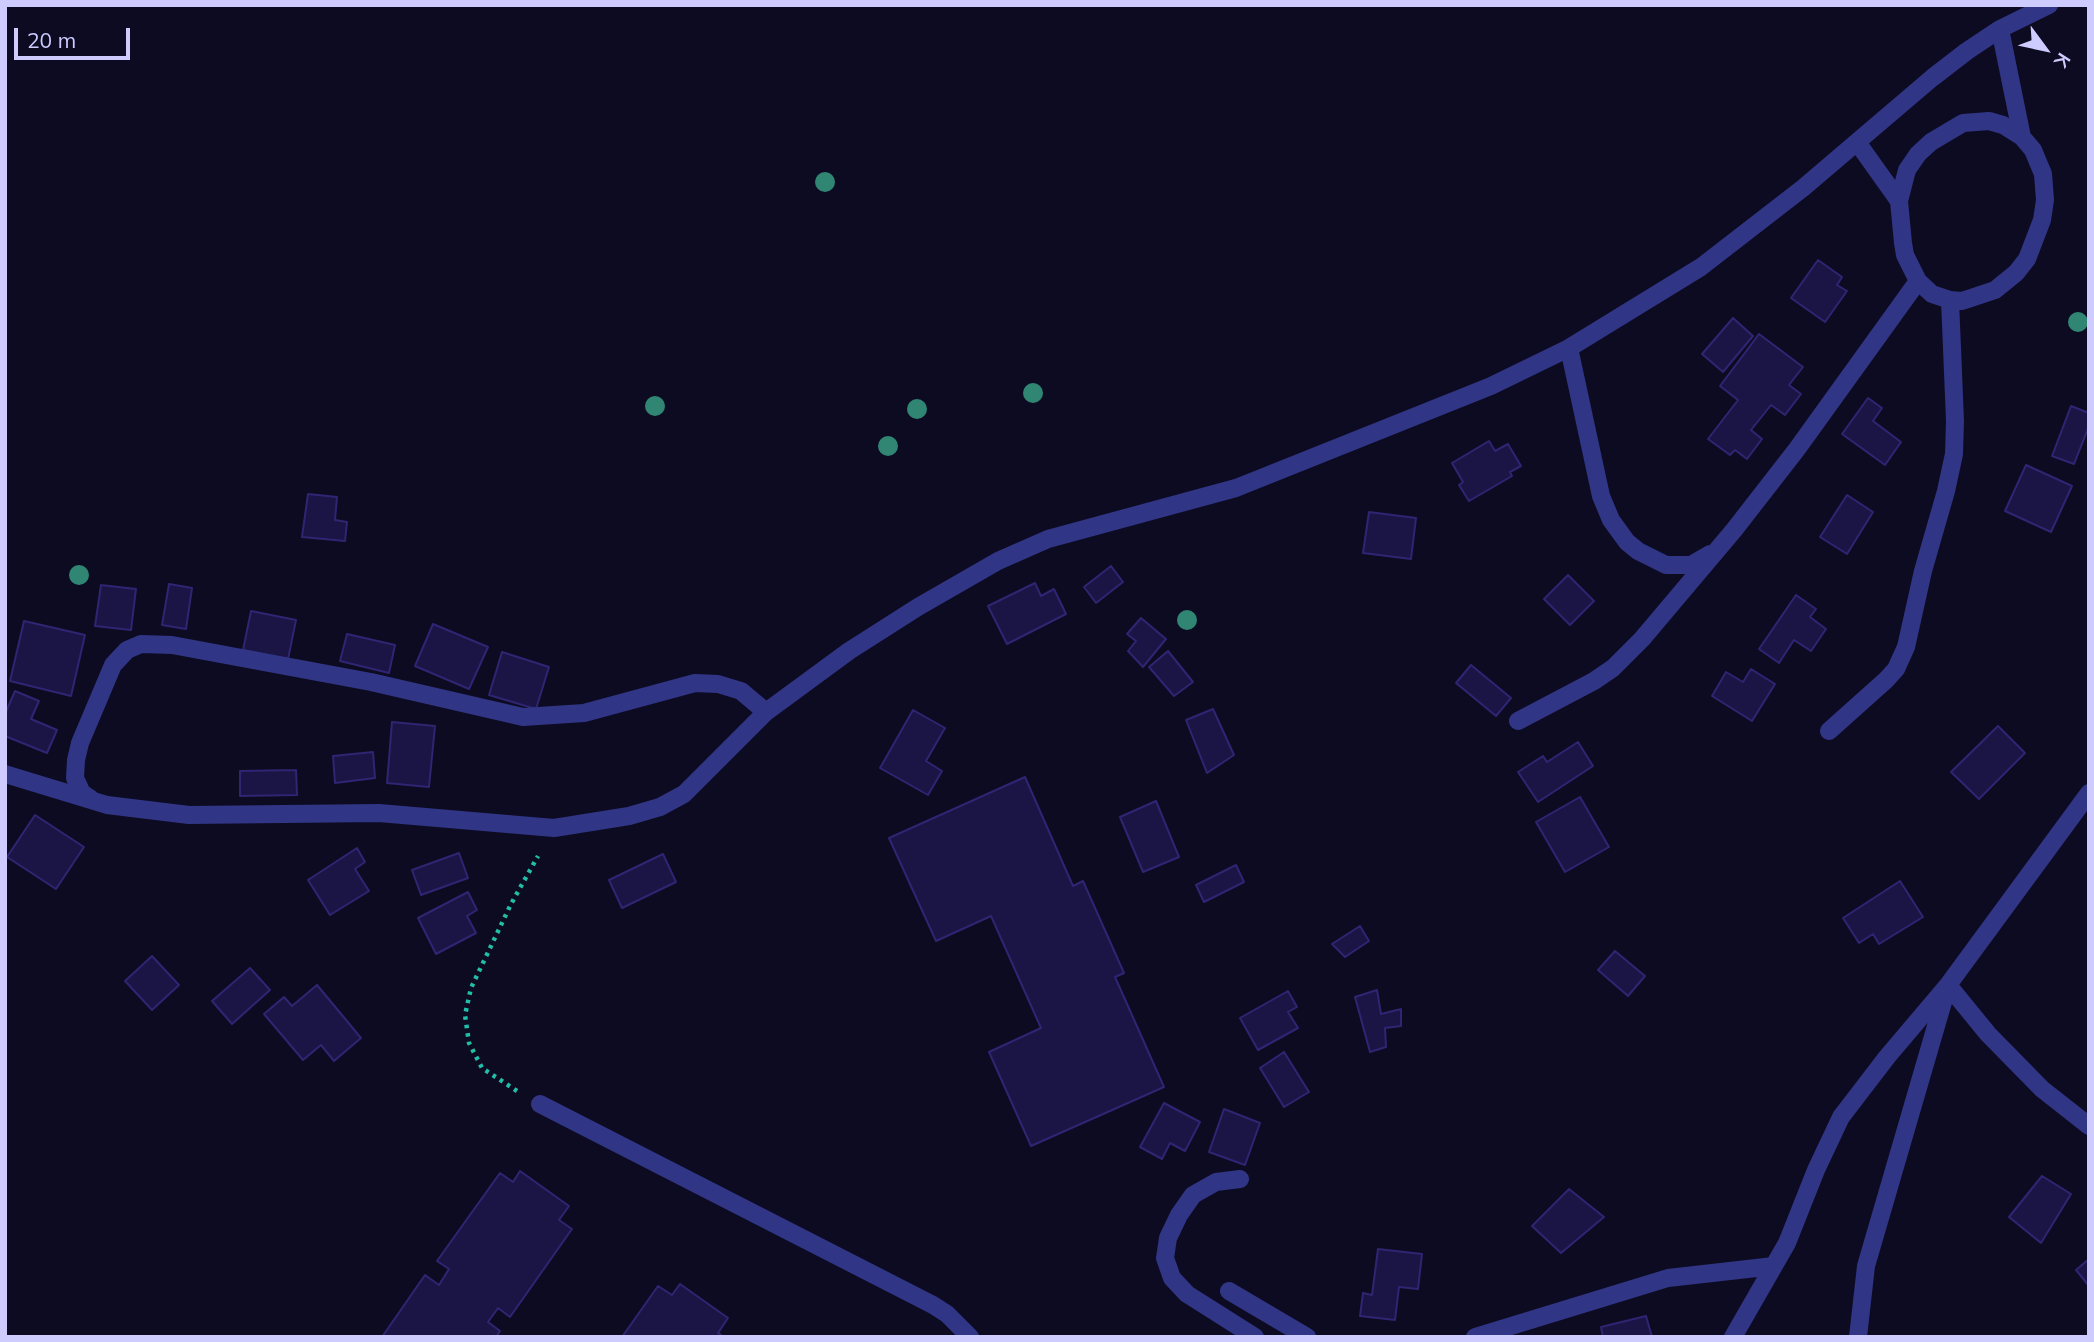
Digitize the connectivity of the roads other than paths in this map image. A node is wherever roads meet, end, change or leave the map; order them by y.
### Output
1 (2049, 5) edge
2 (2000, 29) junction
3 (2022, 137) junction
4 (1857, 142) junction
5 (1899, 201) junction
6 (1917, 281) junction
7 (1950, 300) junction
8 (1569, 348) junction
9 (1724, 543) junction
10 (1654, 561) junction
11 (1661, 618) junction
12 (766, 712) junction
13 (1518, 721) dead end
14 (1829, 731) dead end
15 (76, 760) junction
16 (5, 774) edge
17 (39, 785) junction
18 (2089, 793) edge
19 (94, 802) junction
20 (1948, 985) junction
21 (540, 1104) road end
22 (2089, 1126) edge
23 (1240, 1179) dead end
24 (1774, 1266) junction
25 (1229, 1291) dead end
26 (970, 1337) edge
27 (1255, 1337) edge
28 (1307, 1337) edge
29 (1475, 1337) edge
30 (1733, 1337) edge
31 (1858, 1337) edge

1 - 2 street
2 - 3 street
2 - 4 street
3 - 5 street
3 - 7 street
4 - 5 street
4 - 8 street
5 - 6 street
6 - 7 street
6 - 9 street
7 - 14 street
8 - 10 street
8 - 12 street
9 - 10 street
9 - 11 street
10 - 11 street
11 - 13 street
12 - 15 street
12 - 19 street
15 - 17 street
15 - 19 street
16 - 17 street
17 - 19 street
18 - 20 street
20 - 22 street
20 - 24 street
20 - 31 street
21 - 26 street
23 - 27 street
24 - 29 street
24 - 30 street
25 - 28 street

